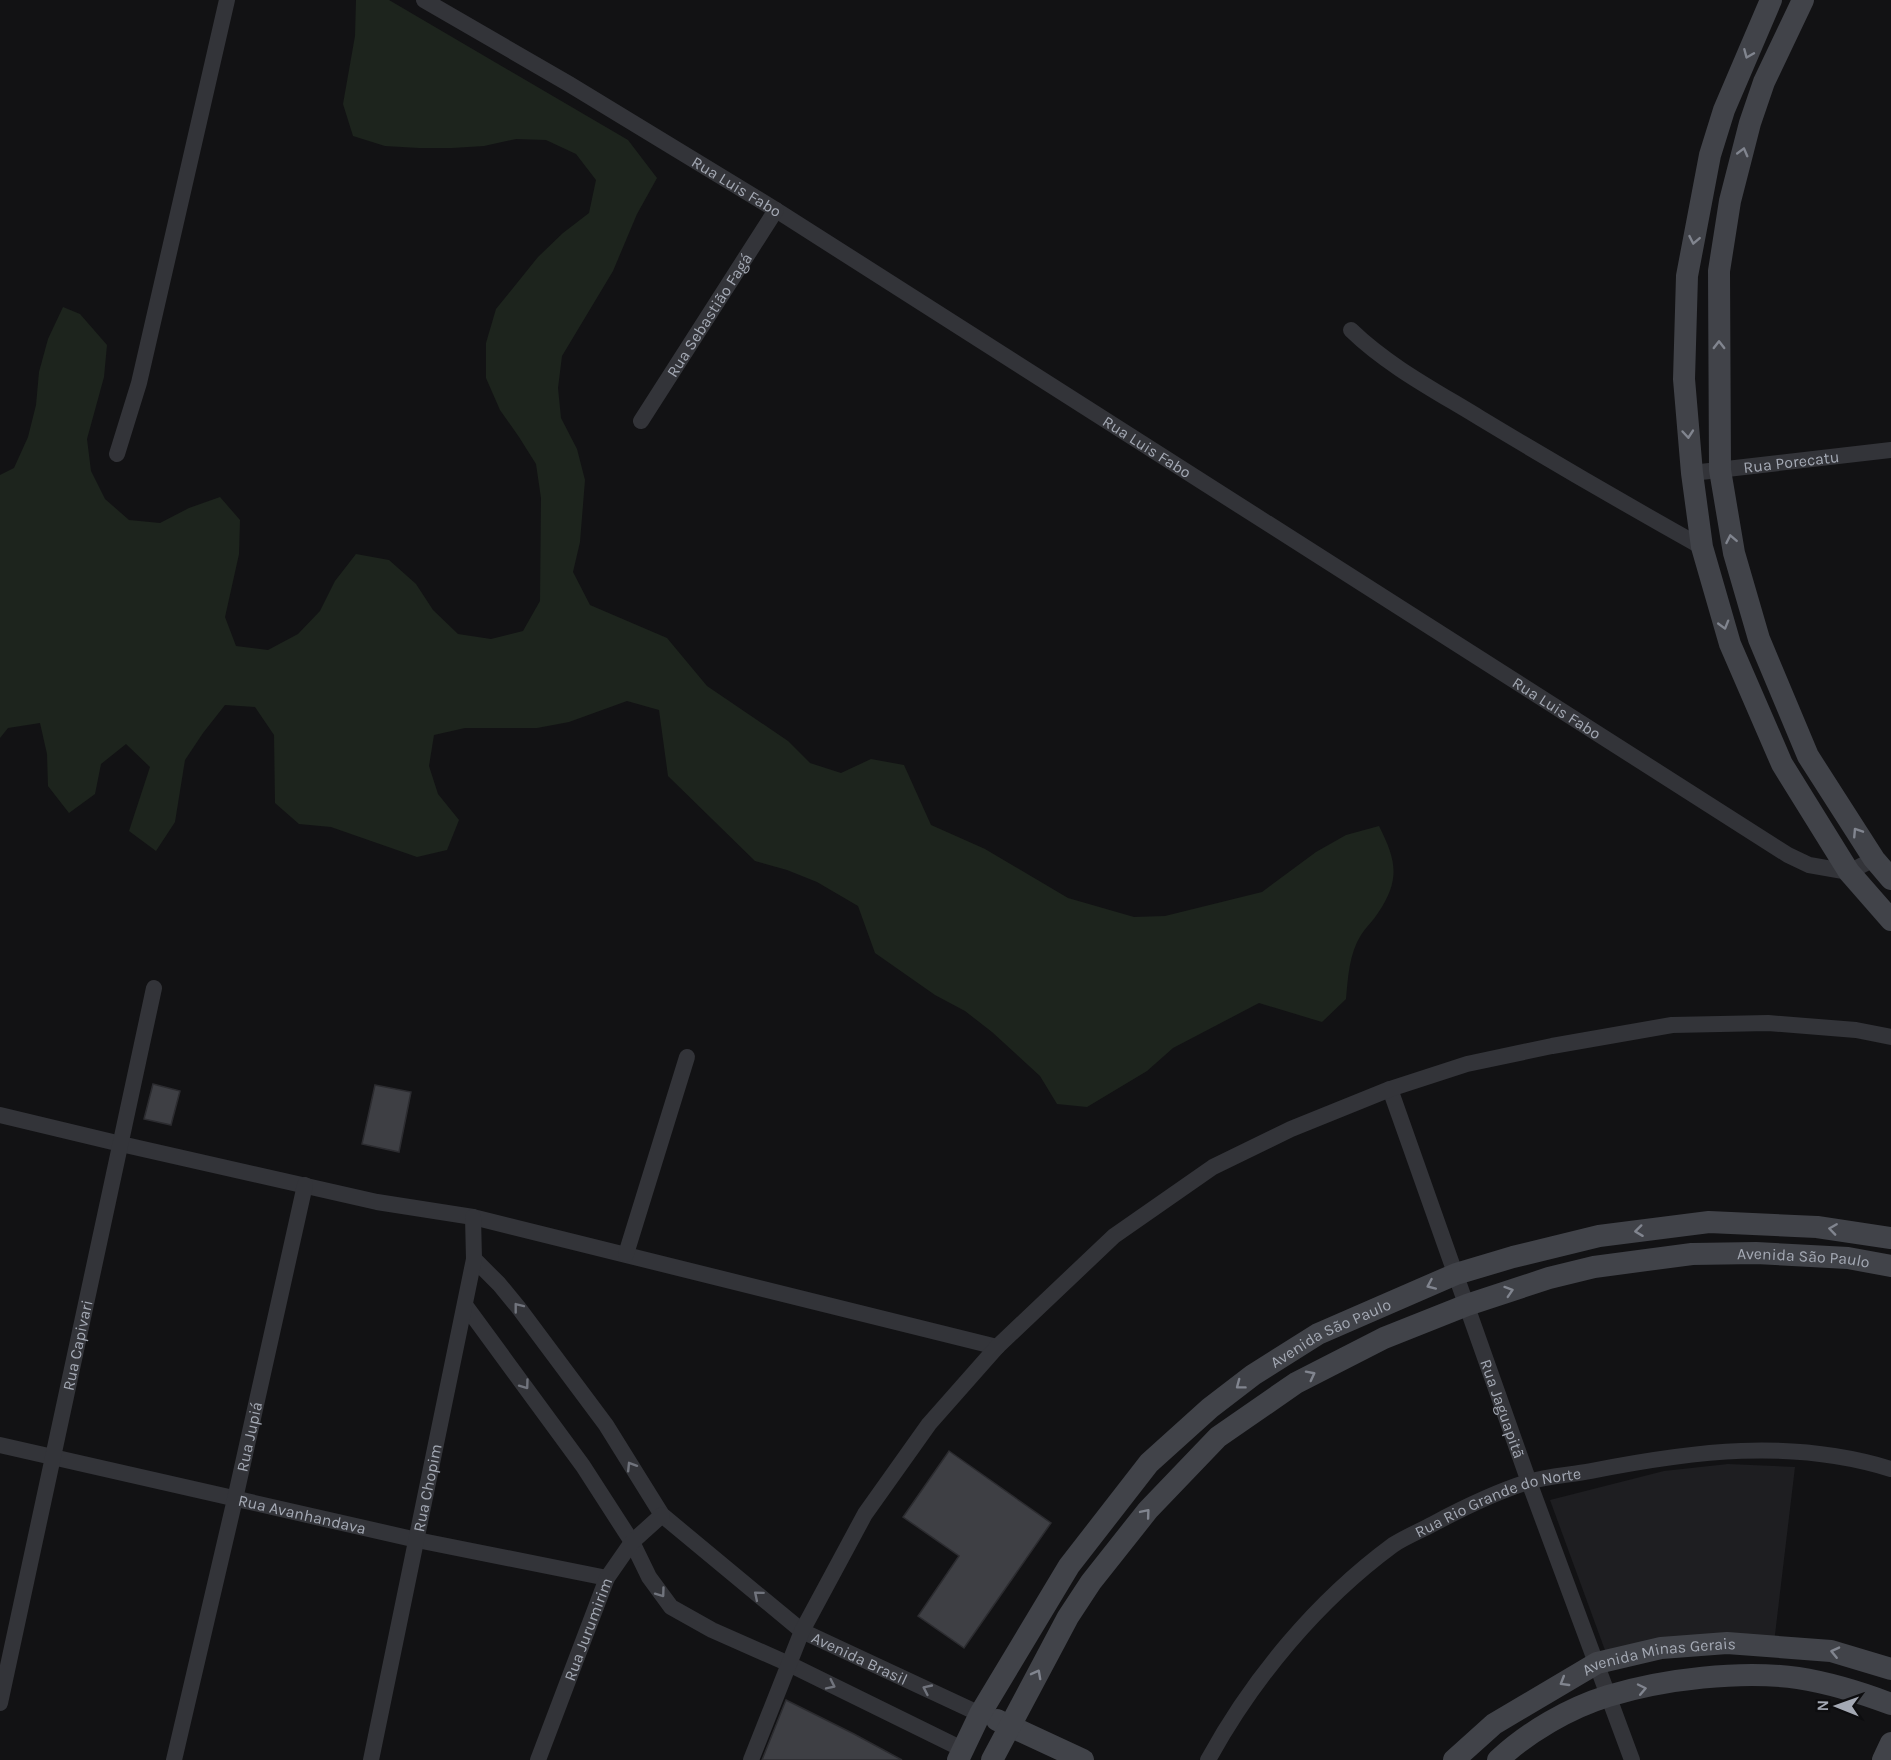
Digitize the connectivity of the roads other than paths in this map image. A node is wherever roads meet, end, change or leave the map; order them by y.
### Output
1 (227, 0) edge
2 (424, 0) edge
3 (1772, 0) edge
4 (1803, 0) edge
5 (1724, 110) junction
6 (1750, 123) junction
7 (776, 210) junction
8 (1351, 330) dead end
9 (641, 421) dead end
10 (1891, 450) edge
11 (117, 454) dead end
12 (1720, 470) junction
13 (1692, 473) junction
14 (1702, 547) junction
15 (1874, 859) junction
16 (1849, 872) junction
17 (1891, 879) edge
18 (1891, 920) edge
19 (154, 988) dead end
20 (1891, 1037) edge
21 (687, 1057) dead end
22 (1390, 1089) junction
23 (0, 1115) edge
24 (120, 1144) junction
25 (305, 1185) junction
26 (472, 1217) junction
27 (1891, 1238) edge
28 (626, 1254) junction
29 (474, 1259) junction
30 (1891, 1266) edge
31 (1456, 1274) junction
32 (465, 1305) junction
33 (1467, 1305) junction
34 (997, 1347) junction
35 (0, 1445) edge
36 (53, 1457) junction
37 (1891, 1470) edge
38 (1529, 1482) junction
39 (235, 1499) junction
40 (662, 1515) junction
41 (417, 1540) junction
42 (632, 1542) junction
43 (1069, 1566) junction
44 (607, 1578) junction
45 (1091, 1582) junction
46 (802, 1631) junction
47 (1597, 1663) junction
48 (789, 1664) junction
49 (1891, 1669) edge
50 (1607, 1696) junction
51 (0, 1702) edge
52 (1891, 1704) edge
53 (980, 1714) junction
54 (1009, 1725) junction
55 (1891, 1743) edge
56 (960, 1754) edge
57 (369, 1759) edge
58 (174, 1760) edge
59 (538, 1760) edge
60 (751, 1760) edge
61 (991, 1760) edge
62 (1083, 1760) edge
63 (1208, 1760) edge
64 (1454, 1760) edge
65 (1498, 1760) edge
66 (1632, 1760) edge
67 (1883, 1760) edge

1 - 11 street
2 - 7 street, Rua Luis Fabo
3 -> 5 street
4 - 6 street
5 - 6 street
5 -> 13 street
12 -> 6 street
7 - 9 street, Rua Sebastião Fagá
7 - 16 street, Rua Luis Fabo
8 - 14 street
10 - 12 street, Rua Porecatu
12 - 13 street, Rua Porecatu
15 -> 12 street
13 - 14 street
14 -> 16 street
15 - 16 street
15 - 17 street
16 - 18 street
19 - 24 street, Rua Capivari
20 - 22 street
21 - 28 street
22 - 31 street, Rua Jaguapitã
22 - 34 street
23 - 24 street
24 - 25 street
24 - 36 street, Rua Capivari
25 - 26 street
25 - 39 street, Rua Jupiá
26 - 28 street
26 - 29 street, Rua Chopim
27 -> 31 street, Avenida São Paulo
28 - 34 street
29 - 32 street, Rua Chopim
40 -> 29 street, Avenida Brasil
33 -> 30 street, Avenida São Paulo
31 - 33 street, Rua Jaguapitã
31 -> 43 street, Avenida São Paulo
32 - 41 street, Rua Chopim
32 -> 42 street
33 - 38 street, Rua Jaguapitã
45 -> 33 street, Avenida São Paulo
34 - 46 street
35 - 36 street, Rua Avanhandava
36 - 39 street, Rua Avanhandava
36 - 51 street, Rua Capivari
37 - 38 street, Rua Rio Grande do Norte
38 - 47 street, Rua Jaguapitã
38 - 63 street, Rua Rio Grande do Norte
39 - 41 street, Rua Avanhandava
39 - 58 street, Rua Jupiá
40 - 42 street, Rua Jurumirim
46 -> 40 street, Avenida Brasil
41 - 44 street, Rua Avanhandava
41 - 57 street, Rua Chopim
42 - 44 street, Rua Jurumirim
42 -> 48 street
43 - 45 street
43 - 53 street, Avenida São Paulo
44 - 59 street, Rua Jurumirim
54 -> 45 street, Avenida São Paulo
46 - 48 street
53 -> 46 street, Avenida Brasil
49 -> 47 street, Avenida Minas Gerais
47 - 50 street, Rua Jaguapitã
47 -> 64 street, Avenida Minas Gerais
48 -> 56 street
48 - 60 street
50 -> 52 street, Avenida Minas Gerais
50 - 65 street, Avenida Minas Gerais
50 - 66 street, Rua Jaguapitã
53 - 54 street, Avenida Brasil
53 - 56 street, Avenida São Paulo
54 - 61 street, Avenida São Paulo
54 - 62 street, Avenida Brasil
55 - 67 street
56 - 61 street

